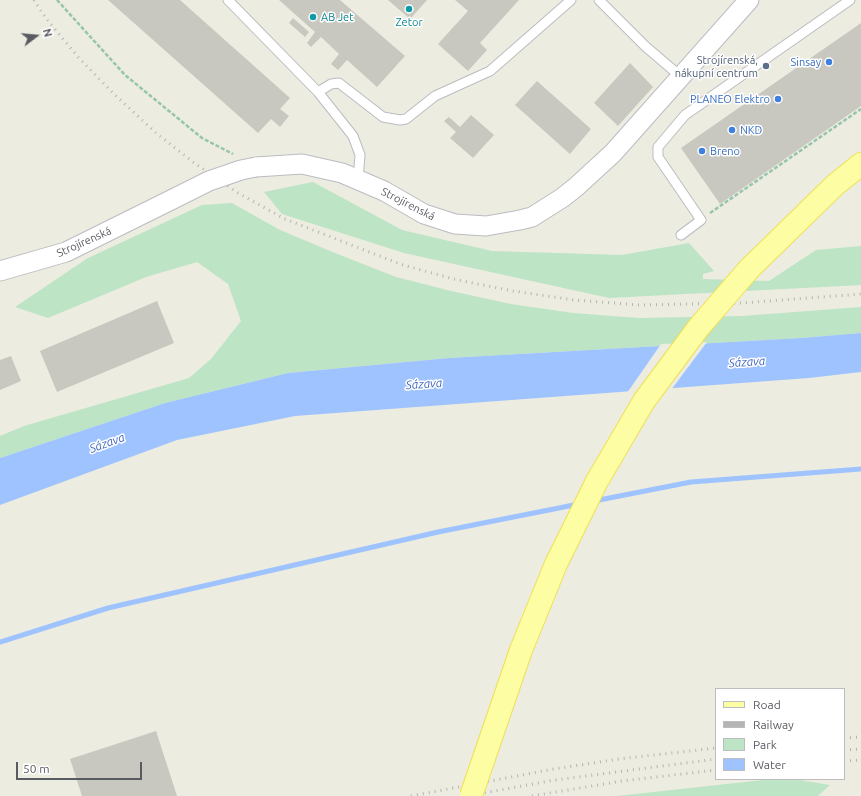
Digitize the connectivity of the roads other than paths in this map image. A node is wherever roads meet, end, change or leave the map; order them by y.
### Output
1 (228, 0) edge
2 (571, 0) edge
3 (749, 0) edge
4 (850, 0) edge
5 (605, 2) edge
6 (680, 76) junction
7 (318, 92) junction
8 (861, 164) edge
9 (358, 180) junction
10 (681, 234) dead end
11 (0, 271) edge
12 (471, 796) edge

1 - 7 lane
2 - 7 lane
3 - 6 street, Strojírenská
4 - 10 lane
5 - 6 lane
6 - 9 street, Strojírenská
7 - 9 lane
8 - 12 main road, bridge
9 - 11 street, Strojírenská, bridge

